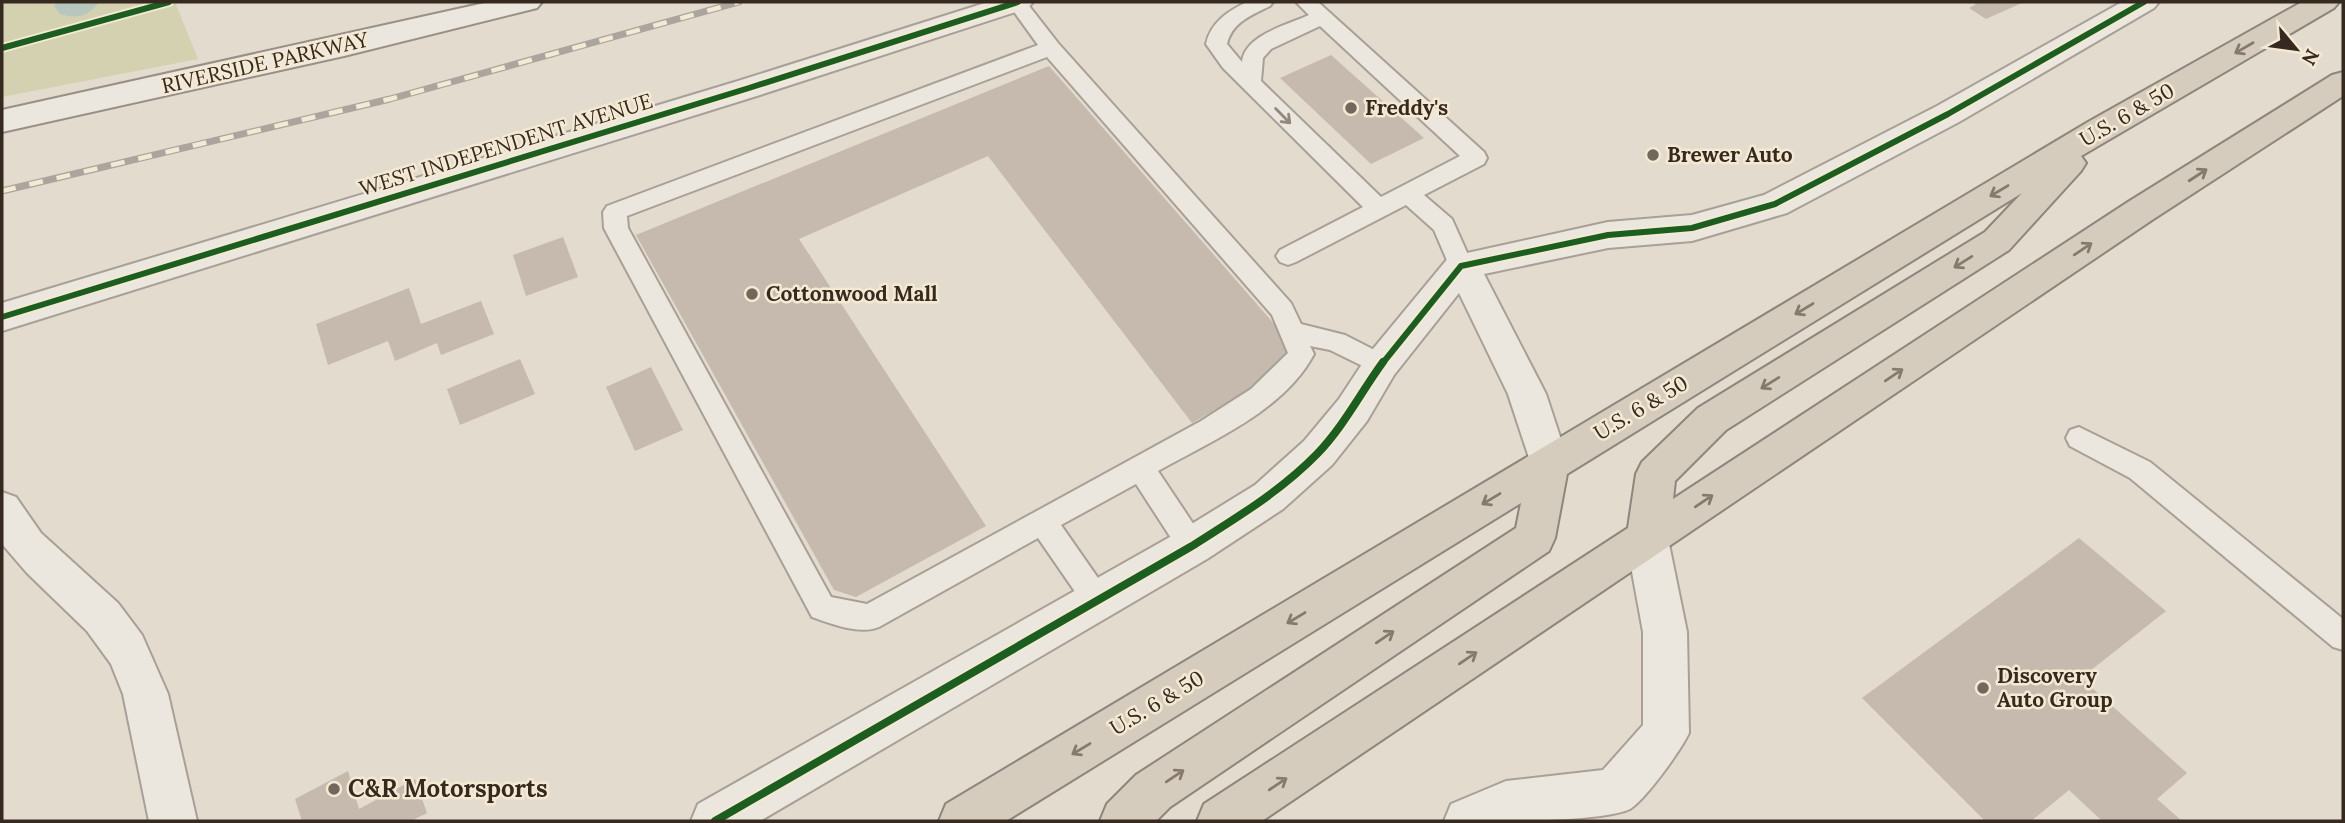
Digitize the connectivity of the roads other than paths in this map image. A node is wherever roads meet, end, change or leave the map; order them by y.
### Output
1 (527, 2) edge
2 (1017, 2) edge
3 (1264, 2) edge
4 (1306, 2) edge
5 (2144, 2) edge
6 (2324, 2) edge
7 (1322, 17) junction
8 (1051, 48) junction
9 (1250, 82) junction
10 (2343, 82) edge
11 (2, 121) edge
12 (2099, 130) junction
13 (1407, 193) junction
14 (1379, 209) junction
15 (1289, 256) dead end
16 (1461, 266) junction
17 (2, 317) edge
18 (1291, 332) junction
19 (1381, 365) junction
20 (2079, 438) dead end
21 (1549, 464) junction
22 (1140, 469) junction
23 (2, 509) edge
24 (1043, 522) junction
25 (1647, 539) junction
26 (1192, 546) junction
27 (1097, 600) junction
28 (2343, 638) edge
29 (173, 821) edge
30 (715, 821) edge
31 (964, 821) edge
32 (1124, 821) edge
33 (1221, 821) edge
34 (1468, 821) edge

1 - 11 street, RIVERSIDE PARKWAY
2 - 8 lane
2 - 17 street, WEST INDEPENDENT AVENUE
3 - 9 lane
4 - 7 lane
5 - 16 street
6 -> 12 highway, U.S. 6 & 50
7 - 9 lane
7 - 13 lane
8 - 18 lane
8 - 24 lane
9 -> 14 lane
25 -> 10 highway
12 -> 21 highway, U.S. 6 & 50
12 -> 25 highway
13 - 14 lane
13 - 16 lane
14 - 15 lane
16 - 19 street
16 - 21 street
18 - 19 lane
18 - 22 lane
19 - 26 street
20 - 28 lane
21 -> 31 highway, U.S. 6 & 50
32 -> 21 highway
22 - 24 lane
22 - 26 lane
23 - 29 street
24 - 27 lane
33 -> 25 highway
25 - 34 street
26 - 27 street
27 - 30 street

